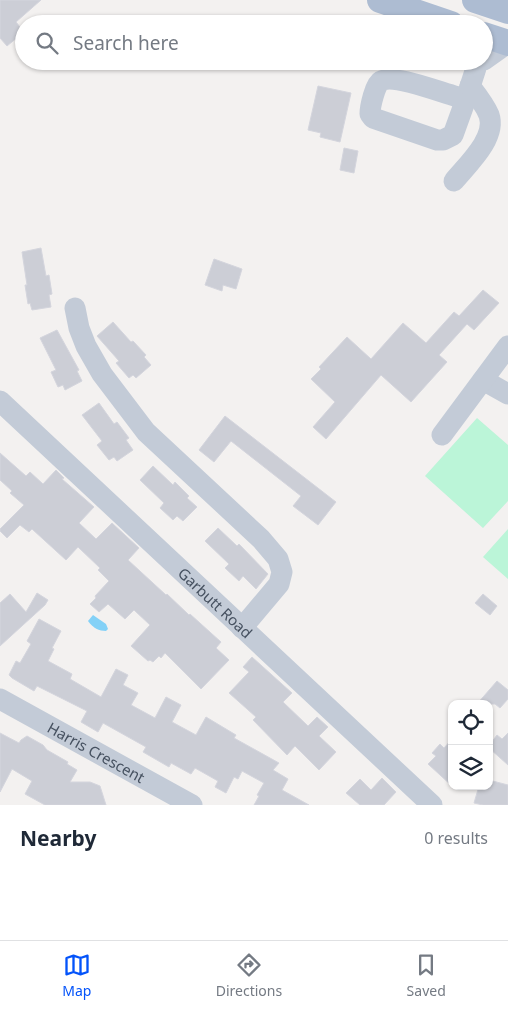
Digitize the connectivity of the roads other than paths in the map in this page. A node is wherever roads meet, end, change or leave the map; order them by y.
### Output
1 (380, 0) edge
2 (475, 0) edge
3 (508, 11) edge
4 (424, 15) edge
5 (493, 38) edge
6 (508, 43) edge
7 (493, 57) edge
8 (476, 73) edge
9 (454, 181) dead end
10 (75, 308) dead end
11 (508, 346) edge
12 (483, 380) junction
13 (508, 394) edge
14 (0, 401) edge
15 (442, 435) dead end
16 (242, 628) junction
17 (0, 699) edge
18 (192, 805) edge
19 (432, 805) edge

1 - 4 main road
2 - 3 main road
5 - 6 main road
6 - 7 street
8 - 9 street
10 - 16 street
11 - 12 street
12 - 13 street
12 - 15 street
14 - 16 street, Garbutt Road
16 - 19 street, Garbutt Road
17 - 18 street, Harris Crescent

